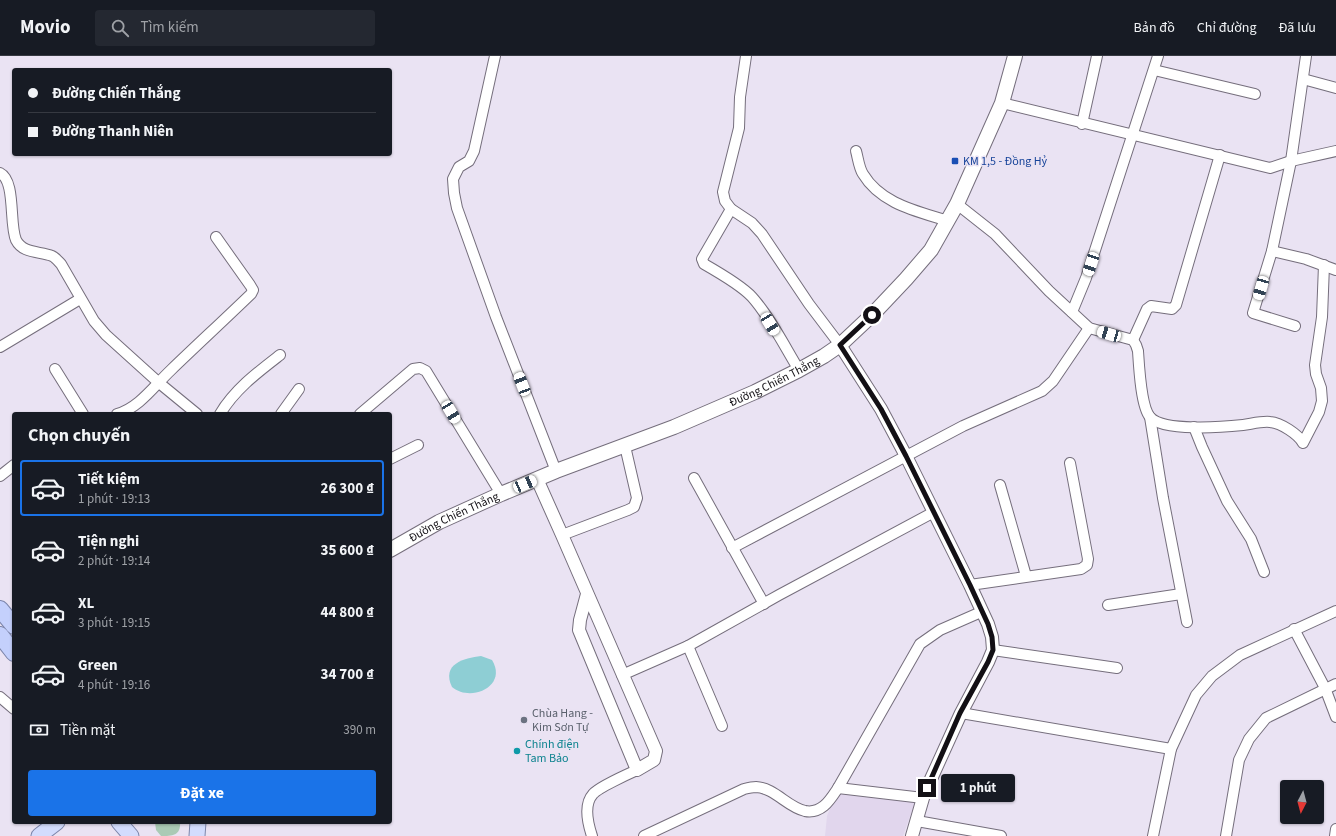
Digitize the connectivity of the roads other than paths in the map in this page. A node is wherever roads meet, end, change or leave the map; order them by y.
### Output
1 (495, 56) edge
2 (746, 56) edge
3 (1015, 56) edge
4 (1097, 56) edge
5 (1158, 56) edge
6 (1306, 56) edge
7 (1154, 70) junction
8 (1303, 79) junction
9 (1336, 88) edge
10 (1255, 94) dead end
11 (1002, 103) junction
12 (1082, 124) junction
13 (1132, 135) junction
14 (856, 151) dead end
15 (1336, 151) edge
16 (1220, 155) junction
17 (1291, 161) junction
18 (0, 173) edge
19 (958, 204) junction
20 (731, 209) junction
21 (948, 221) junction
22 (216, 237) dead end
23 (1272, 251) junction
24 (1324, 265) junction
25 (1336, 270) edge
26 (80, 299) junction
27 (1072, 312) junction
28 (1295, 326) dead end
29 (1089, 328) junction
30 (1133, 340) junction
31 (840, 345) junction
32 (0, 347) edge
33 (280, 355) dead end
34 (55, 369) dead end
35 (799, 370) junction
36 (158, 382) junction
37 (299, 389) dead end
38 (82, 412) edge
39 (124, 412) edge
40 (195, 412) edge
41 (221, 412) edge
42 (282, 412) edge
43 (362, 412) edge
44 (1150, 417) junction
45 (1194, 427) junction
46 (418, 445) dead end
47 (625, 446) junction
48 (906, 456) junction
49 (392, 458) edge
50 (1070, 463) dead end
51 (12, 467) edge
52 (556, 471) junction
53 (0, 476) edge
54 (694, 478) dead end
55 (537, 479) junction
56 (1000, 485) dead end
57 (500, 494) junction
58 (934, 512) junction
59 (562, 535) junction
60 (732, 548) junction
61 (392, 549) edge
62 (1264, 572) dead end
63 (1026, 576) junction
64 (970, 585) junction
65 (587, 594) junction
66 (1181, 594) junction
67 (764, 604) junction
68 (1108, 605) dead end
69 (0, 609) edge
70 (1336, 611) edge
71 (981, 612) junction
72 (1187, 622) dead end
73 (12, 624) edge
74 (1294, 629) junction
75 (0, 635) edge
76 (688, 646) junction
77 (12, 650) edge
78 (993, 650) junction
79 (1117, 668) dead end
80 (622, 675) junction
81 (1336, 684) edge
82 (1325, 688) junction
83 (0, 697) edge
84 (12, 707) edge
85 (960, 713) junction
86 (1336, 717) edge
87 (722, 726) dead end
88 (1171, 749) junction
89 (637, 770) junction
90 (838, 788) junction
91 (924, 798) junction
92 (917, 821) junction
93 (54, 824) edge
94 (121, 824) edge
95 (132, 824) edge
96 (1336, 829) edge
97 (39, 836) edge
98 (132, 836) edge
99 (592, 836) edge
100 (644, 836) edge
101 (912, 836) edge
102 (1001, 836) edge
103 (1153, 836) edge
104 (1226, 836) edge
105 (1334, 836) edge

1 - 52 street
2 - 20 street
3 - 11 main road, Đường Chiến Thắng
4 - 12 street
5 - 7 street
6 - 8 street
7 - 10 street
7 - 13 street
8 - 9 street
8 - 17 street
11 - 12 street
11 - 19 main road, Đường Chiến Thắng
12 - 13 street
13 - 16 street
13 - 27 street
14 - 21 street
15 - 17 street
16 - 17 street
16 - 30 street
17 - 23 street
18 - 26 street
19 - 21 main road, Đường Chiến Thắng
19 - 27 street
20 - 31 street
20 - 35 street
21 - 31 main road, Đường Chiến Thắng
22 - 36 street
23 - 24 street
23 - 28 street
24 - 25 street
24 - 45 street
26 - 32 street
26 - 36 street
27 - 29 street
29 - 30 street
29 - 48 street
30 - 44 street
31 - 35 main road, Đường Chiến Thắng
31 - 48 street
33 - 41 street
34 - 38 street
35 - 47 main road, Đường Chiến Thắng
36 - 39 street
36 - 40 street
37 - 42 street
43 - 57 street
44 - 45 street
44 - 66 street
45 - 62 street
46 - 49 street
47 - 52 main road, Đường Chiến Thắng
47 - 59 street
48 - 58 street
48 - 60 street
50 - 63 street
51 - 53 street
52 - 55 main road, Đường Chiến Thắng
54 - 60 street
55 - 57 main road, Đường Chiến Thắng
55 - 59 street
56 - 63 street
57 - 61 main road, Đường Chiến Thắng
58 - 64 street
58 - 67 street
59 - 65 street
60 - 67 street
63 - 64 street
64 - 71 street
65 - 80 street
65 - 89 street
66 - 68 street
66 - 72 street
67 - 76 street
69 - 73 highway
70 - 74 street
71 - 78 street
71 - 90 street
74 - 82 street
74 - 88 street
75 - 77 highway
76 - 80 street
76 - 87 street
78 - 79 street
78 - 85 street
80 - 89 street
81 - 82 street
82 - 86 street
82 - 104 street
83 - 84 street
85 - 88 street
85 - 91 street
88 - 103 street
89 - 99 street
90 - 91 street
90 - 100 street
91 - 92 street
92 - 101 street
92 - 102 street
93 - 97 main road
94 - 98 main road
95 - 98 main road
96 - 105 street

